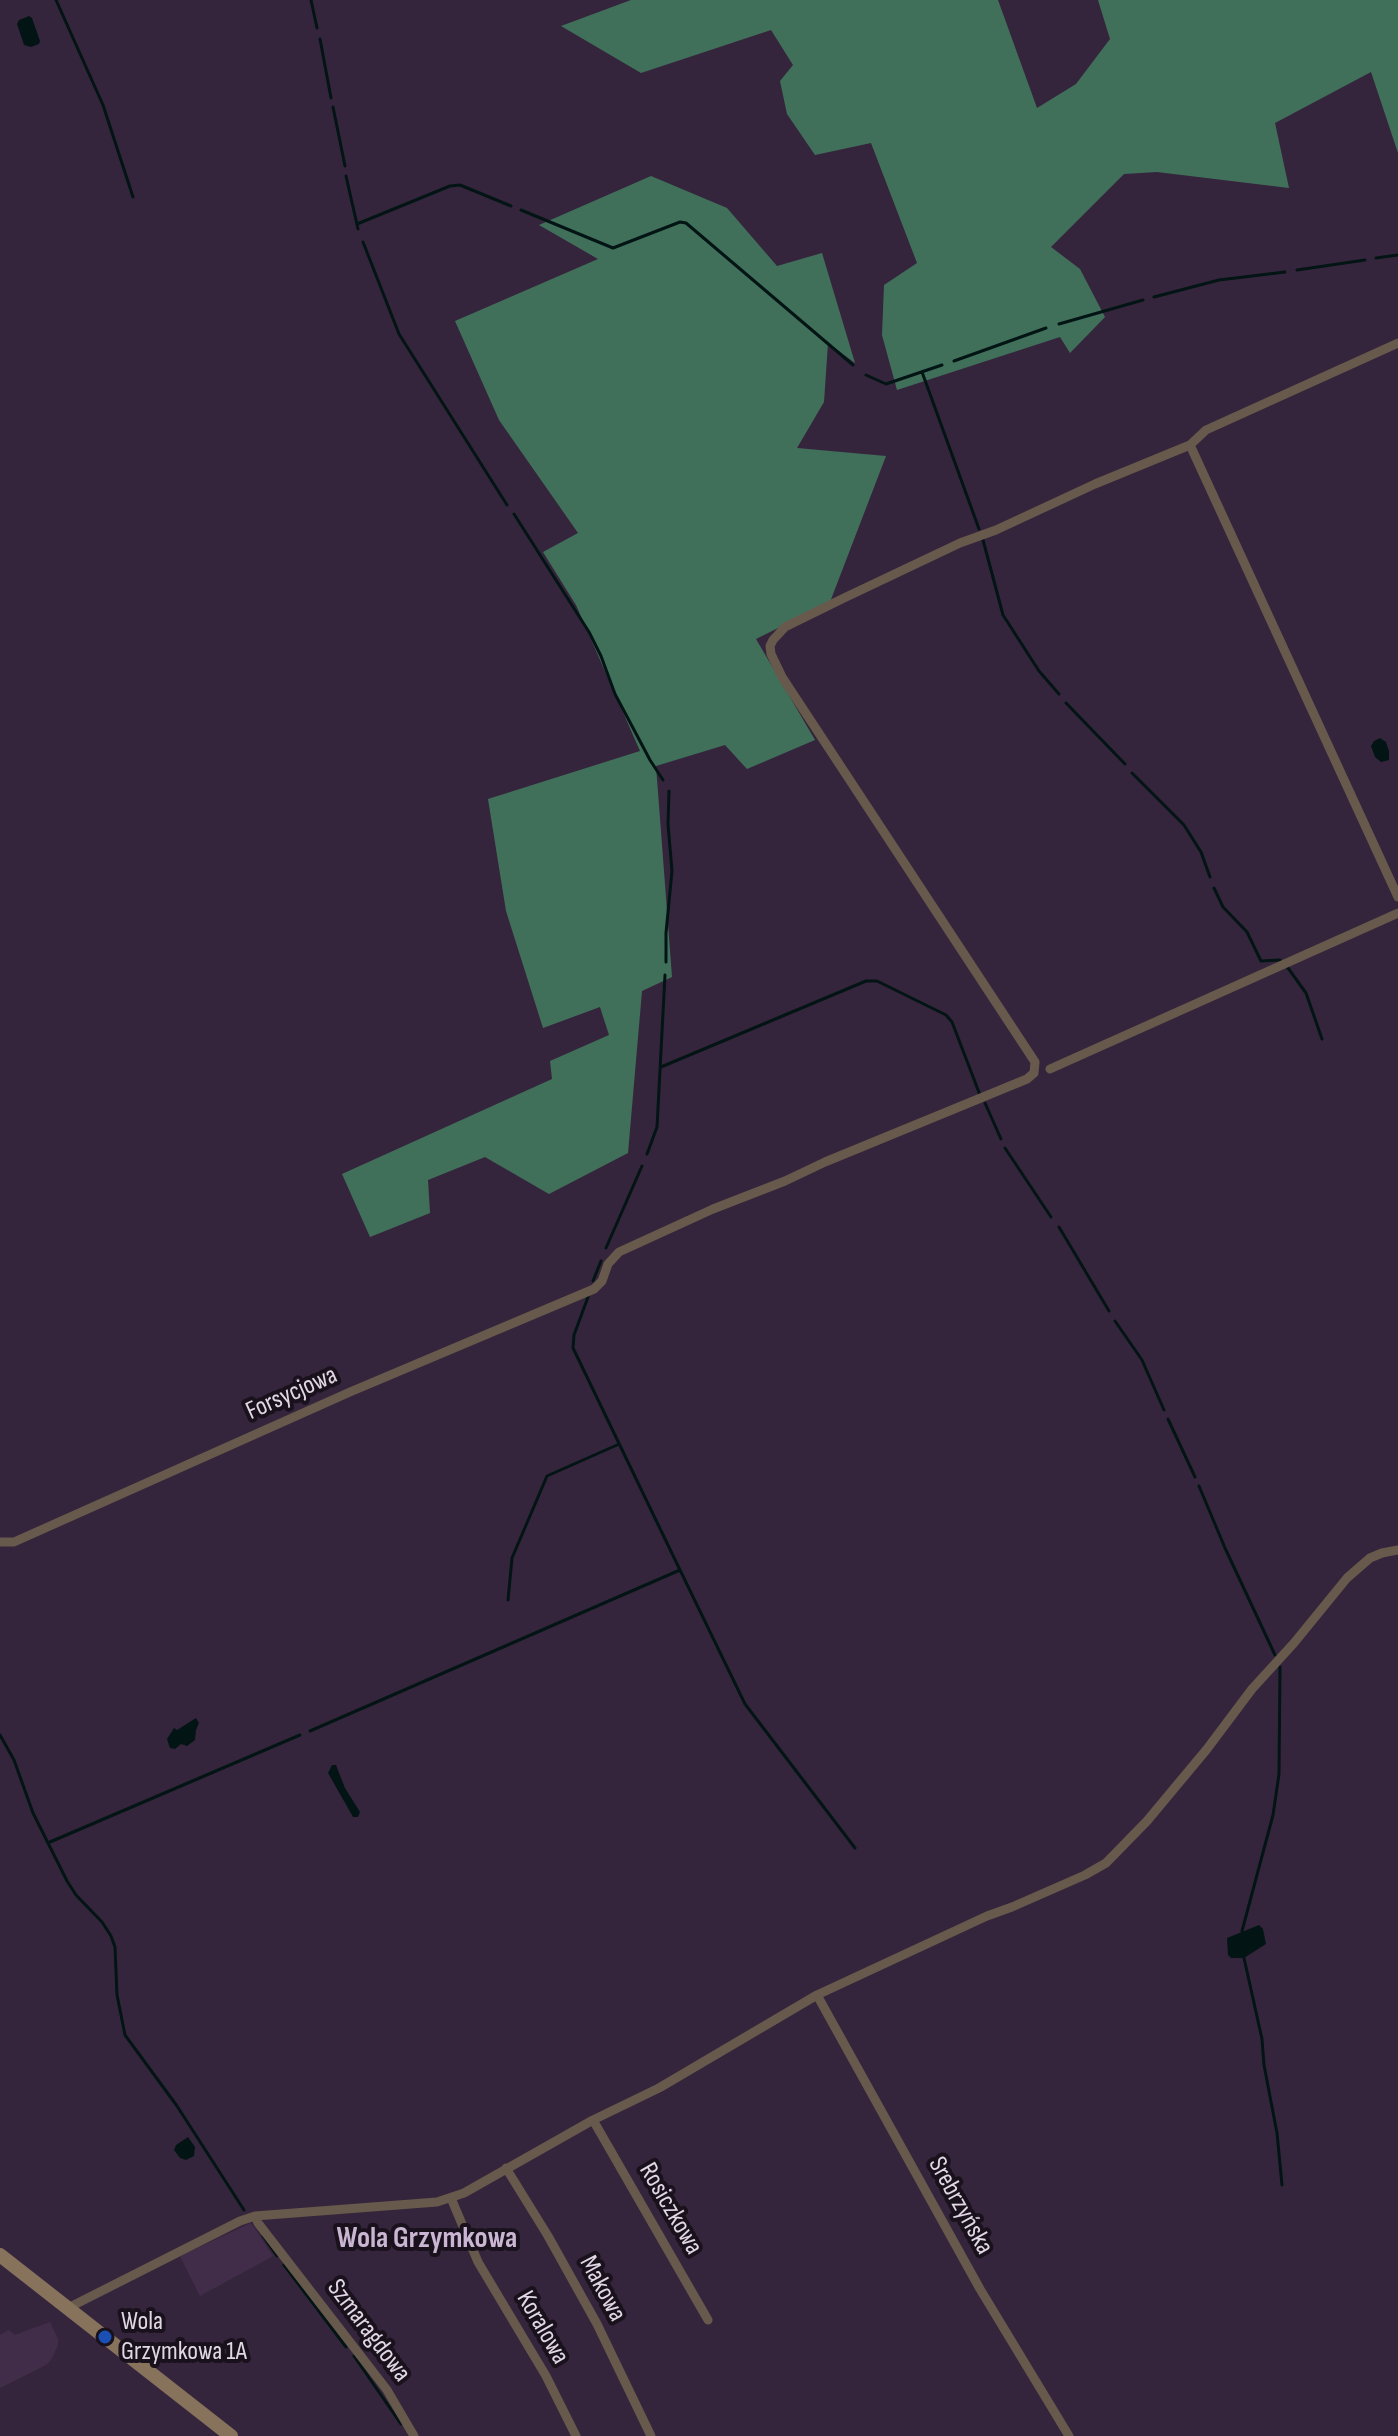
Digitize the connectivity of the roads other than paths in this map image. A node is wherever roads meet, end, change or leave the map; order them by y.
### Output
1 (1398, 343) edge
2 (1190, 445) junction
3 (1398, 897) edge
4 (1398, 913) edge
5 (1050, 1069) dead end
6 (0, 1542) edge
7 (1398, 1550) edge
8 (817, 1995) junction
9 (593, 2120) junction
10 (506, 2168) junction
11 (451, 2198) junction
12 (255, 2216) junction
13 (0, 2255) edge
14 (68, 2308) junction
15 (708, 2320) dead end
16 (231, 2436) edge
17 (414, 2436) edge
18 (576, 2436) edge
19 (651, 2436) edge
20 (1069, 2436) edge

1 - 2 street
2 - 3 street
2 - 6 street, Forsycjowa
4 - 5 street
7 - 8 street
8 - 9 street
8 - 20 street, Srebrzyńska
9 - 10 street
9 - 15 street, Rosiczkowa
10 - 11 street
10 - 19 street, Makowa
11 - 12 street
11 - 18 street, Koralowa
12 - 14 street
12 - 17 street, Szmaragdowa
13 - 14 street
14 - 16 street

